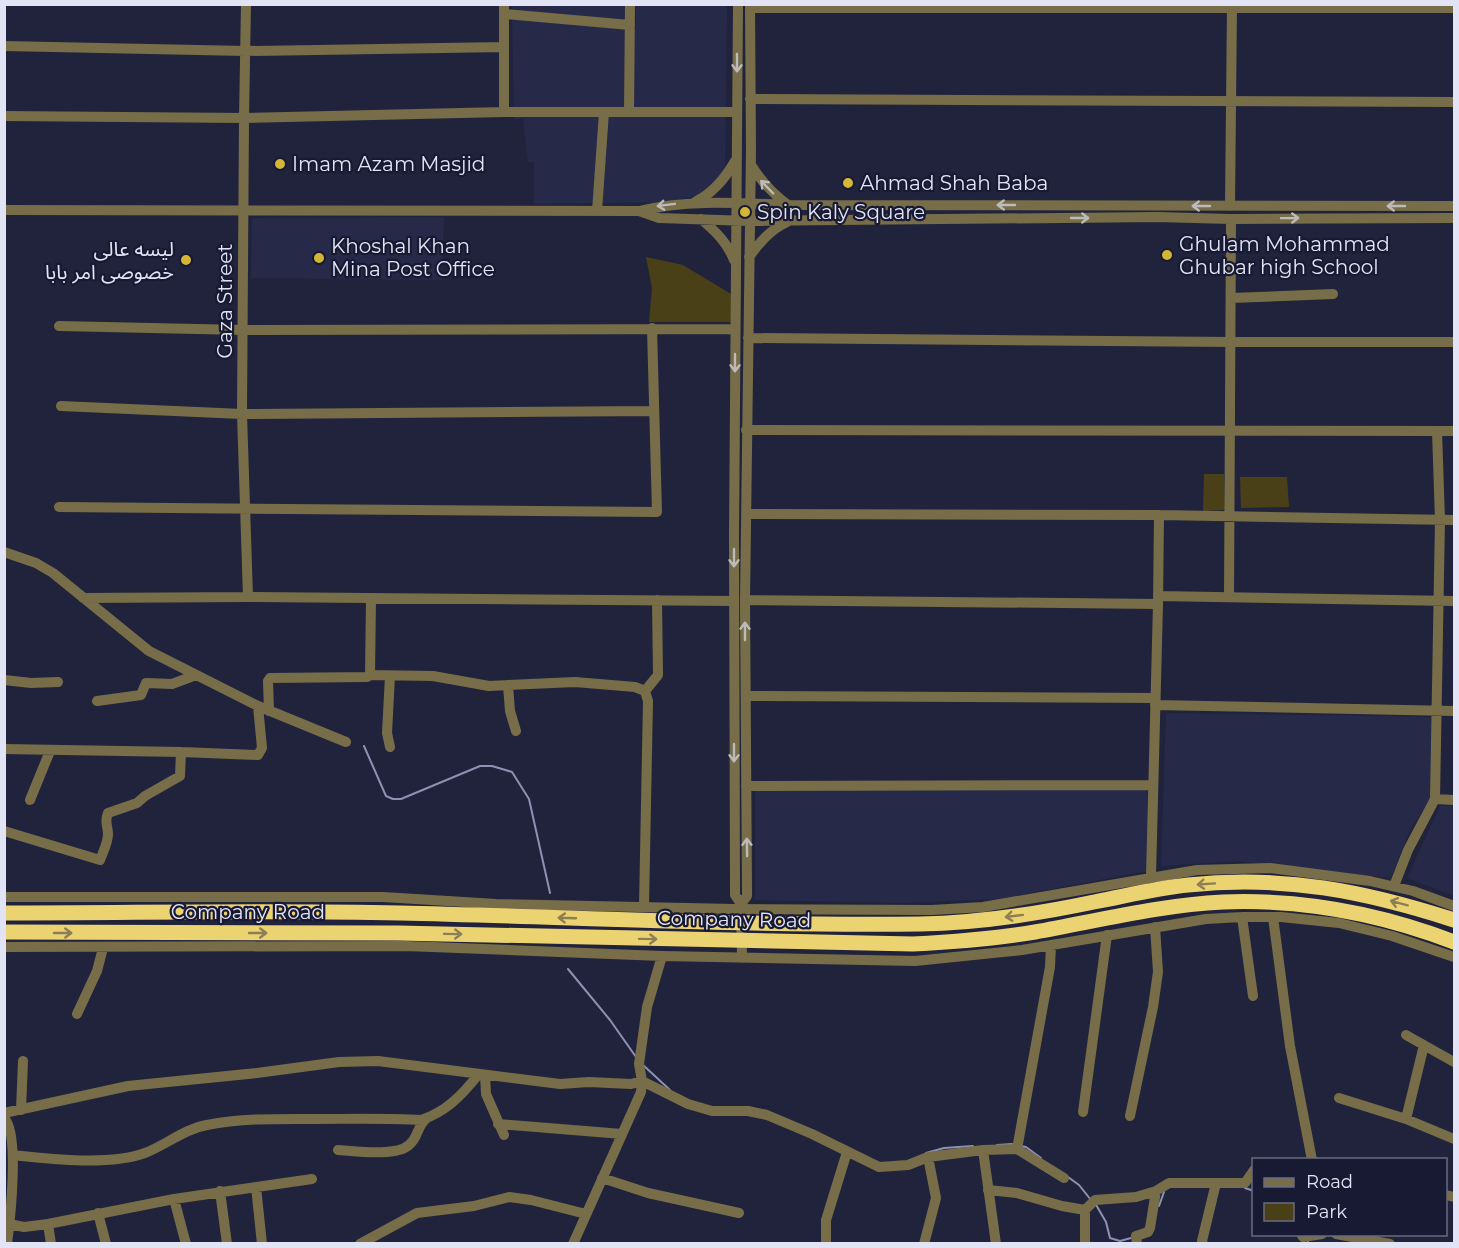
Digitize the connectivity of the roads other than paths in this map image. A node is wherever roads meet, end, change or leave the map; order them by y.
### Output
1 (246, 4) edge
2 (630, 4) edge
3 (738, 4) edge
4 (750, 6) edge
5 (1232, 6) edge
6 (1455, 8) edge
7 (504, 9) edge
8 (630, 25) junction
9 (4, 46) edge
10 (504, 47) junction
11 (246, 51) junction
12 (750, 99) junction
13 (1232, 99) junction
14 (1455, 102) edge
15 (504, 112) junction
16 (604, 112) junction
17 (629, 112) junction
18 (737, 112) junction
19 (4, 116) edge
20 (244, 118) junction
21 (737, 158) junction
22 (751, 165) junction
23 (692, 204) junction
24 (736, 204) junction
25 (749, 204) junction
26 (789, 205) junction
27 (1157, 205) junction
28 (1230, 206) junction
29 (1319, 206) junction
30 (1455, 206) edge
31 (4, 210) edge
32 (244, 211) junction
33 (597, 211) junction
34 (639, 211) junction
35 (1157, 217) junction
36 (1319, 218) junction
37 (1455, 218) edge
38 (701, 219) junction
39 (1231, 219) junction
40 (790, 220) junction
41 (736, 221) junction
42 (749, 221) junction
43 (749, 259) junction
44 (736, 263) junction
45 (1333, 294) dead end
46 (1231, 298) junction
47 (59, 326) dead end
48 (652, 328) junction
49 (735, 329) junction
50 (243, 330) junction
51 (748, 338) junction
52 (1231, 342) junction
53 (1455, 342) edge
54 (62, 406) dead end
55 (653, 411) junction
56 (242, 414) junction
57 (746, 430) junction
58 (1229, 430) junction
59 (1437, 431) junction
60 (1455, 431) edge
61 (59, 507) dead end
62 (245, 508) junction
63 (746, 513) junction
64 (1158, 515) junction
65 (1230, 516) junction
66 (1440, 520) junction
67 (1455, 520) edge
68 (734, 536) junction
69 (746, 536) junction
70 (4, 552) edge
71 (1229, 596) junction
72 (248, 597) junction
73 (83, 598) junction
74 (370, 598) junction
75 (657, 600) junction
76 (745, 600) junction
77 (1158, 600) junction
78 (734, 601) junction
79 (1439, 601) junction
80 (1455, 602) edge
81 (734, 671) junction
82 (746, 671) junction
83 (196, 675) junction
84 (370, 675) junction
85 (390, 675) junction
86 (4, 680) edge
87 (58, 682) dead end
88 (508, 685) junction
89 (645, 691) junction
90 (746, 696) junction
91 (97, 701) dead end
92 (1155, 701) junction
93 (258, 706) junction
94 (269, 711) junction
95 (1437, 711) junction
96 (1455, 711) edge
97 (516, 731) dead end
98 (346, 742) dead end
99 (390, 747) dead end
100 (4, 750) edge
101 (50, 751) junction
102 (181, 752) junction
103 (1153, 785) junction
104 (746, 786) junction
105 (30, 800) dead end
106 (1435, 800) junction
107 (1455, 800) edge
108 (4, 831) edge
109 (1270, 875) junction
110 (1151, 876) junction
111 (1394, 886) junction
112 (1368, 888) junction
113 (4, 897) edge
114 (644, 906) junction
115 (1455, 906) edge
116 (741, 912) junction
117 (4, 913) edge
118 (1242, 917) junction
119 (1273, 917) junction
120 (1455, 920) edge
121 (1155, 927) junction
122 (4, 932) edge
123 (1107, 935) junction
124 (742, 941) junction
125 (1455, 942) edge
126 (1051, 945) junction
127 (4, 947) edge
128 (103, 948) junction
129 (662, 956) junction
130 (1455, 957) edge
131 (742, 958) junction
132 (1253, 996) dead end
133 (77, 1014) dead end
134 (1406, 1035) dead end
135 (1424, 1045) junction
136 (23, 1061) dead end
137 (1455, 1062) edge
138 (481, 1075) junction
139 (642, 1081) junction
140 (1339, 1098) dead end
141 (21, 1110) junction
142 (1083, 1112) dead end
143 (4, 1113) edge
144 (1130, 1116) dead end
145 (4, 1118) edge
146 (427, 1118) junction
147 (1406, 1119) junction
148 (498, 1124) junction
149 (622, 1134) junction
150 (504, 1135) dead end
151 (1455, 1139) edge
152 (1018, 1144) junction
153 (338, 1150) dead end
154 (982, 1150) junction
155 (847, 1152) junction
156 (13, 1155) junction
157 (928, 1157) junction
158 (1312, 1158) edge
159 (8, 1178) edge
160 (602, 1178) junction
161 (1064, 1178) dead end
162 (312, 1179) dead end
163 (1216, 1183) junction
164 (256, 1187) junction
165 (1249, 1187) edge
166 (988, 1190) junction
167 (220, 1191) junction
168 (1156, 1191) junction
169 (174, 1199) junction
170 (1085, 1210) junction
171 (98, 1213) junction
172 (739, 1213) dead end
173 (586, 1214) junction
174 (7, 1224) edge
175 (48, 1224) junction
176 (1347, 1236) edge
177 (1136, 1240) edge
178 (7, 1244) edge
179 (51, 1244) edge
180 (106, 1244) edge
181 (186, 1244) edge
182 (227, 1244) edge
183 (262, 1244) edge
184 (360, 1244) edge
185 (573, 1244) edge
186 (826, 1244) edge
187 (924, 1244) edge
188 (996, 1244) edge
189 (1086, 1244) edge
190 (1203, 1244) edge
191 (1390, 1244) edge

1 - 11 street, Gaza Street
2 - 8 street
3 -> 18 street
4 - 5 street
4 - 12 street
5 - 6 street
5 - 13 street
7 - 8 street
7 - 10 street
8 - 17 street
9 - 11 street
10 - 11 street
10 - 15 street
11 - 20 street, Gaza Street
12 - 13 street
12 - 22 street
13 - 14 street
13 - 28 street
15 - 16 street
15 - 20 street
16 - 17 street
16 - 33 street
17 - 18 street
18 - 21 street
19 - 20 street
20 - 32 street, Gaza Street
21 - 23 street
21 - 24 street
22 - 25 street
26 -> 22 street
23 - 24 street
23 -> 34 street
24 - 25 street
24 - 41 street
25 - 26 street
25 - 42 street
27 -> 26 street
28 -> 27 street
27 - 35 street
28 - 29 street
30 -> 29 street
29 - 36 street
31 - 32 street
32 - 33 street
32 - 50 street, Gaza Street
33 - 34 street
34 - 38 street
35 - 39 street
40 -> 35 street
36 - 37 street
39 -> 36 street
38 - 41 street
38 - 44 street
39 - 46 street
40 - 42 street
40 - 43 street
41 - 42 street
41 - 44 street
42 - 43 street
43 - 51 street
44 - 49 street
45 - 46 street
46 - 52 street
47 - 50 street
48 - 49 street
48 - 50 street
48 - 55 street
49 -> 68 street
50 - 56 street, Gaza Street
51 - 52 street
51 - 57 street
52 - 53 street
52 - 58 street
54 - 56 street
55 - 56 street
55 - 62 street
56 - 62 street, Gaza Street
57 - 58 street
57 - 63 street
58 - 59 street
58 - 65 street
59 - 60 street
59 - 66 street
61 - 62 street
62 - 72 street, Gaza Street
63 - 64 street
63 - 69 street
64 - 65 street
64 - 77 street
65 - 66 street
65 - 71 street
66 - 67 street
66 - 79 street
68 - 69 street
68 -> 78 street
69 - 76 street
70 - 73 street
71 - 77 street
71 - 79 street
72 - 73 street
72 - 74 street
73 - 83 street
74 - 75 street
74 - 84 street
75 - 78 street
75 - 89 street
76 - 77 street
82 -> 76 street
77 - 92 street
78 - 81 street
79 - 80 street
79 - 95 street
81 - 82 street
81 -> 116 street
82 - 90 street
83 - 91 street
83 - 93 street
84 - 85 street
84 - 94 street
85 - 88 street
85 - 99 street
86 - 87 street
88 - 89 street
88 - 97 street
89 - 114 street
90 - 92 street
90 - 104 street
92 - 95 street
92 - 103 street
93 - 94 street
93 - 102 street
94 - 98 street
95 - 96 street
95 - 106 street
100 - 101 street
101 - 102 street
101 - 105 street
102 - 108 street
103 - 104 street
103 - 110 street
116 -> 104 street
106 - 107 street
106 - 111 street
109 - 110 street
109 - 112 highway, Company Road
109 -> 116 highway, Company Road
110 - 116 street
111 - 112 street
111 - 115 street
120 -> 112 highway, Company Road
113 - 114 street
114 - 116 street
116 -> 117 highway, Company Road
116 - 124 street
118 - 119 street
118 - 121 street
118 - 132 street
119 - 130 street
119 - 158 street
121 - 123 street
121 - 144 street
122 -> 124 highway, Company Road
123 - 126 street
123 - 142 street
124 - 125 highway, Company Road
124 - 131 street
126 - 131 street
126 - 152 street
127 - 128 street
128 - 129 street
128 - 133 street
129 - 131 street
129 - 139 street
134 - 135 street
135 - 137 street
135 - 147 street
136 - 141 street
138 - 139 street
138 - 141 street
138 - 146 street
138 - 148 street
139 - 149 street
139 - 155 street
140 - 147 street
141 - 143 street
145 - 156 street
146 - 153 street
146 - 156 street
147 - 151 street
148 - 149 street
148 - 150 street
149 - 160 street
152 - 154 street
152 - 161 street
154 - 157 street
154 - 166 street
155 - 157 street
155 - 186 street
156 - 159 street
157 - 187 street
159 - 174 street
160 - 172 street
160 - 173 street
162 - 164 street
163 - 165 street
163 - 168 street
163 - 190 street
164 - 167 street
164 - 183 street
166 - 170 street
166 - 188 street
167 - 169 street
167 - 182 street
168 - 170 street
168 - 177 street
169 - 171 street
169 - 181 street
170 - 189 street
171 - 175 street
171 - 180 street
173 - 184 street
173 - 185 street
174 - 175 street
174 - 178 street
175 - 179 street
176 - 191 street

